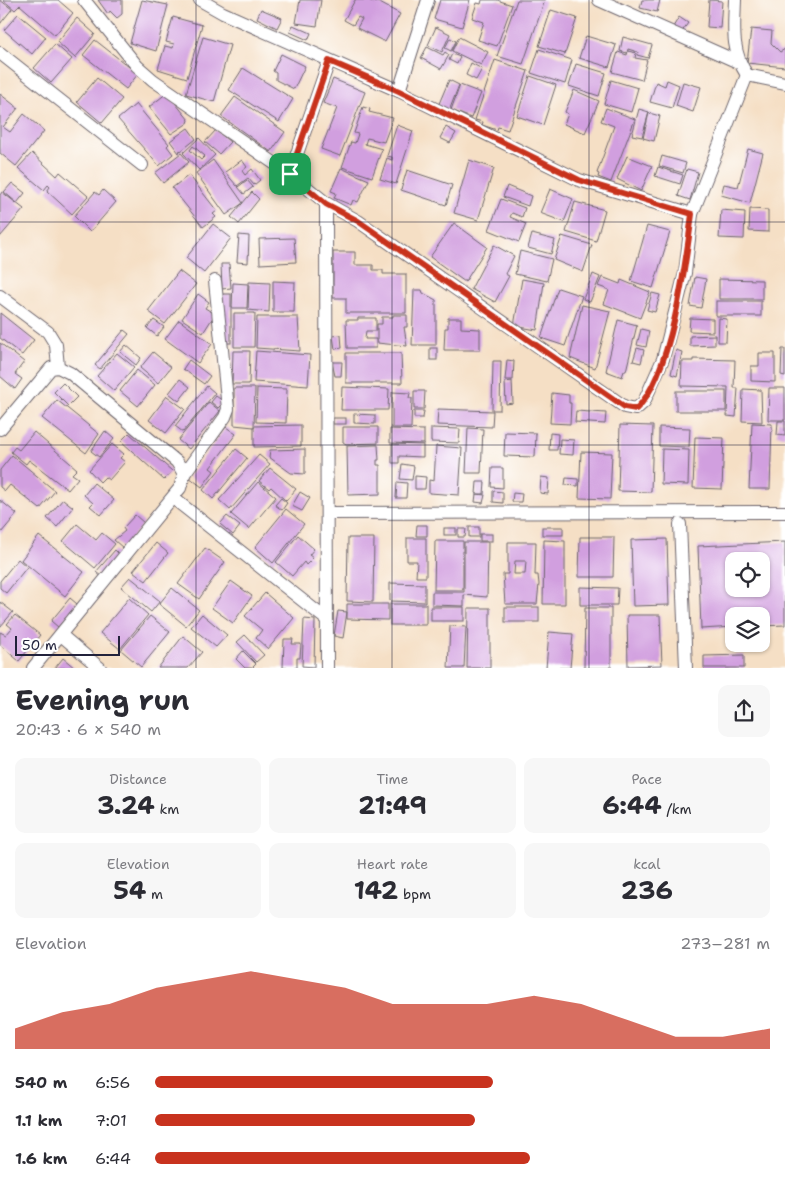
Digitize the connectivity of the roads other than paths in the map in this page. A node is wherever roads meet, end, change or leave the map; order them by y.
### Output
1 (84, 0) edge
2 (200, 0) edge
3 (428, 0) edge
4 (599, 0) edge
5 (735, 0) edge
6 (0, 54) edge
7 (329, 61) junction
8 (738, 62) junction
9 (747, 75) junction
10 (785, 83) edge
11 (399, 91) junction
12 (142, 164) dead end
13 (290, 174) junction
14 (326, 204) junction
15 (692, 214) junction
16 (214, 281) dead end
17 (0, 296) edge
18 (58, 367) junction
19 (0, 429) edge
20 (184, 474) junction
21 (173, 498) junction
22 (785, 512) edge
23 (327, 513) junction
24 (680, 524) dead end
25 (326, 620) junction
26 (61, 635) junction
27 (33, 668) edge
28 (100, 668) edge
29 (327, 668) edge
30 (686, 668) edge

1 - 13 street
2 - 7 street
3 - 11 street
4 - 8 street
5 - 8 street
6 - 12 street
7 - 11 street
7 - 13 street
8 - 9 street
9 - 10 street
9 - 15 street
11 - 15 street
13 - 14 street
14 - 15 street
14 - 23 street
16 - 20 street
17 - 18 street
18 - 19 street
18 - 20 street
20 - 21 street
21 - 25 street
21 - 26 street
22 - 23 street
23 - 25 street
24 - 30 street
25 - 29 street
26 - 27 street
26 - 28 street

